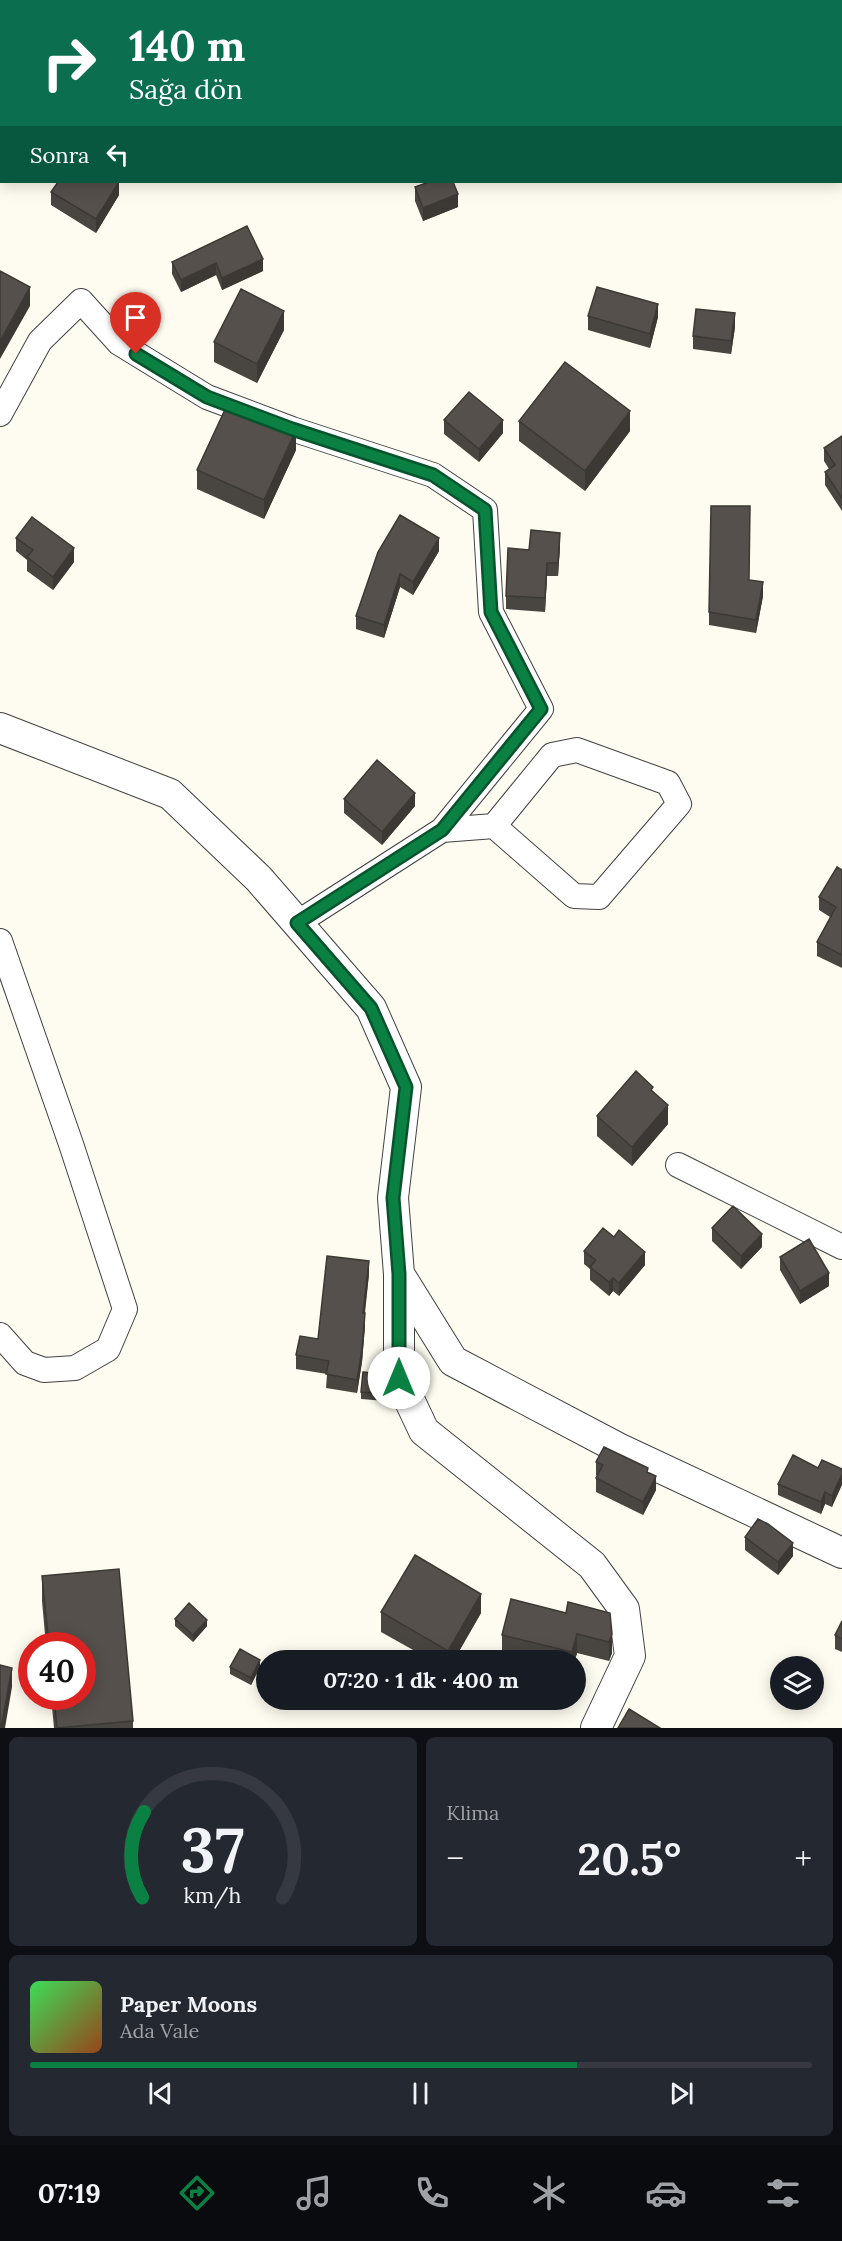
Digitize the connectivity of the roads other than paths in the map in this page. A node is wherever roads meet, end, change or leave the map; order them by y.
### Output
1 (0, 414) edge
2 (0, 728) edge
3 (494, 826) junction
4 (442, 830) junction
5 (297, 923) junction
6 (0, 941) edge
7 (678, 1165) dead end
8 (842, 1247) edge
9 (399, 1274) junction
10 (0, 1335) edge
11 (842, 1553) edge
12 (596, 1728) edge

1 - 4 street
2 - 5 street
3 - 3 street
3 - 4 street
4 - 5 street
5 - 9 street
6 - 10 street
7 - 8 street
9 - 11 street
9 - 12 street

